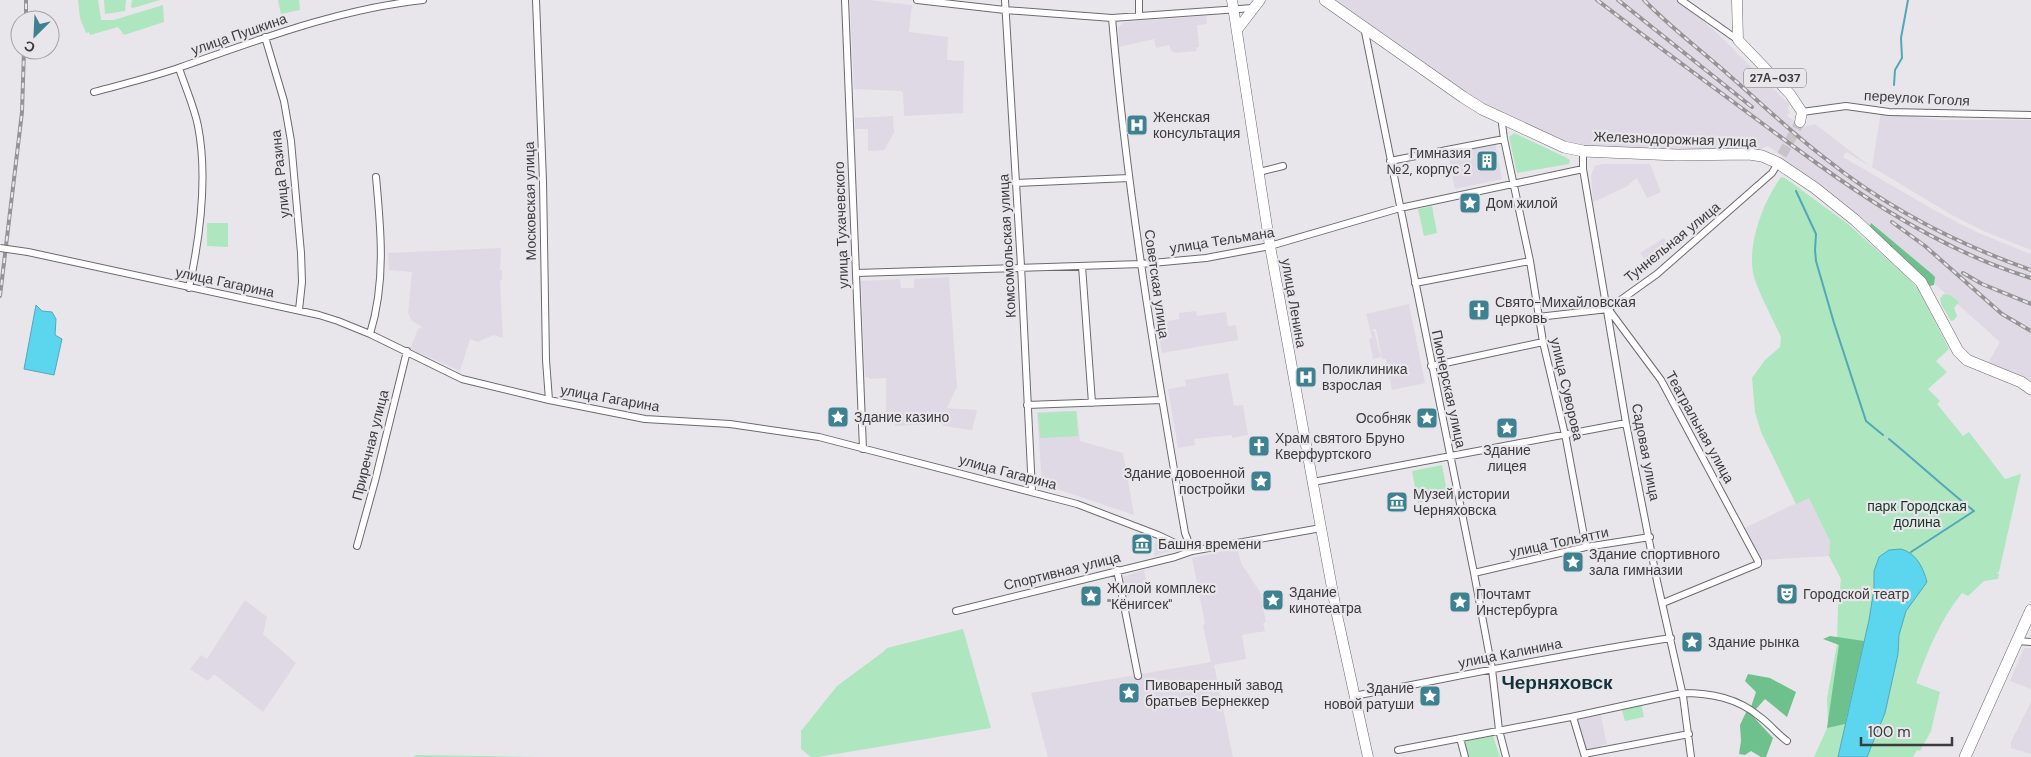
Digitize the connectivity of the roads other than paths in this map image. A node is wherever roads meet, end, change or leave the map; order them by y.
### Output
1 (423, 0) edge
2 (536, 0) edge
3 (844, 0) edge
4 (917, 0) edge
5 (1005, 0) edge
6 (1139, 0) edge
7 (1325, 0) edge
8 (1681, 0) edge
9 (1737, 0) edge
10 (1233, 4) edge
11 (1256, 4) edge
12 (1006, 10) junction
13 (1139, 16) junction
14 (1112, 18) junction
15 (1364, 27) junction
16 (1237, 30) junction
17 (265, 37) junction
18 (1738, 40) junction
19 (179, 68) junction
20 (94, 92) dead end
21 (2031, 115) edge
22 (1801, 117) joint
23 (1503, 119) junction
24 (1504, 140) junction
25 (1583, 151) junction
26 (1780, 159) junction
27 (1390, 161) junction
28 (1283, 166) dead end
29 (1583, 168) junction
30 (1259, 172) junction
31 (376, 177) dead end
32 (1129, 178) junction
33 (1016, 183) junction
34 (1514, 184) junction
35 (1399, 206) junction
36 (1270, 246) junction
37 (0, 248) edge
38 (1530, 260) junction
39 (1141, 264) junction
40 (1021, 266) junction
41 (1082, 266) junction
42 (856, 273) junction
43 (1415, 283) junction
44 (189, 288) junction
45 (1608, 308) junction
46 (299, 310) junction
47 (1538, 317) junction
48 (370, 334) junction
49 (1543, 342) junction
50 (407, 351) junction
51 (1432, 366) junction
52 (2031, 389) edge
53 (550, 400) junction
54 (1162, 400) junction
55 (1092, 403) junction
56 (1028, 405) junction
57 (1626, 423) junction
58 (1565, 435) junction
59 (863, 449) junction
60 (1451, 456) junction
61 (1313, 482) junction
62 (1032, 491) junction
63 (1321, 528) junction
64 (1650, 536) junction
65 (357, 546) dead end
66 (1586, 547) junction
67 (1192, 551) junction
68 (1117, 570) junction
69 (1474, 573) junction
70 (1663, 603) junction
71 (2031, 610) edge
72 (956, 611) dead end
73 (1671, 638) junction
74 (2017, 641) junction
75 (2031, 642) edge
76 (1492, 669) junction
77 (1138, 676) dead end
78 (1682, 692) junction
79 (1354, 696) junction
80 (1573, 716) junction
81 (1499, 730) junction
82 (1689, 734) junction
83 (1460, 738) junction
84 (1786, 741) dead end
85 (1398, 750) dead end
86 (1584, 756) edge
87 (1368, 757) edge
88 (1465, 757) edge
89 (1506, 757) edge
90 (1691, 757) edge
91 (1965, 757) edge

1 - 17 street, улица Пушкина
2 - 53 street, Московская улица
3 - 42 street, улица Тухачевского
4 - 12 street
5 - 12 street, Комсомольская улица
6 - 13 street
7 - 15 highway, Железнодорожная улица
8 - 18 street
9 - 18 main road
10 - 11 street
10 - 13 street
10 - 16 main road, улица Ленина
11 - 16 main road
12 - 14 street
12 - 33 street, Комсомольская улица
13 - 14 street
14 - 32 street, Советская улица
15 - 23 highway, Железнодорожная улица
15 - 27 street, Пионерская улица
16 - 30 main road, улица Ленина
17 - 19 street, улица Пушкина
17 - 46 street, улица Разина
18 - 22 main road, 27А-037
19 - 20 street, улица Пушкина
19 - 44 street
21 - 22 street, переулок Гоголя
23 - 24 street, улица Суворова
23 - 25 highway, Железнодорожная улица
24 - 27 street
24 - 34 street, улица Суворова
25 - 26 highway, Железнодорожная улица
25 - 29 street, Садовая улица
26 - 45 street, Туннельная улица
26 - 52 highway, Железнодорожная улица
27 - 35 street, Пионерская улица
28 - 30 street
29 - 34 street, улица Тельмана
29 - 45 street, Садовая улица
30 - 36 main road, улица Ленина
31 - 48 street
32 - 33 street
32 - 39 street, Советская улица
33 - 40 street, Комсомольская улица
34 - 35 street, улица Тельмана
34 - 38 street, улица Суворова
35 - 36 street, улица Тельмана
35 - 43 street, Пионерская улица
36 - 39 street, улица Тельмана
36 - 61 main road, улица Ленина
37 - 44 street, улица Гагарина, bridge
38 - 43 street
38 - 47 street, улица Суворова
39 - 41 street, улица Тельмана
39 - 54 street, Советская улица
40 - 41 street, улица Тельмана
40 - 42 street, улица Тельмана
40 - 56 street, Комсомольская улица
41 - 55 street
42 - 59 street, улица Тухачевского
43 - 51 street, Пионерская улица
44 - 46 street, улица Гагарина
45 - 47 street, Туннельная улица
45 - 57 street, Садовая улица
45 - 70 street, Театральная улица
46 - 48 street, улица Гагарина
47 - 49 street, улица Суворова
48 - 50 street, улица Гагарина
49 - 51 street
49 - 58 street, улица Суворова
50 - 53 street, улица Гагарина
50 - 65 street, Приречная улица
51 - 60 street, Пионерская улица
53 - 59 street, улица Гагарина
54 - 55 street
54 - 67 street, Советская улица
55 - 56 street
56 - 62 street, Комсомольская улица
57 - 58 street
57 - 64 street, Садовая улица
58 - 60 street
58 - 66 street, улица Суворова
59 - 62 street, улица Гагарина
60 - 61 street
60 - 69 street, Пионерская улица
61 - 63 main road, улица Ленина
62 - 67 street, улица Гагарина
63 - 67 street, Спортивная улица
63 - 79 main road, улица Ленина
64 - 66 street, улица Тольятти
64 - 70 street, Садовая улица
66 - 69 street, улица Тольятти
67 - 68 street, Спортивная улица
68 - 72 street, Спортивная улица
68 - 77 street
69 - 76 street, Пионерская улица
70 - 73 street, Садовая улица
71 - 74 highway
73 - 76 street, улица Калинина
73 - 78 street, Садовая улица
74 - 75 street
74 - 91 highway
76 - 79 street, улица Калинина
76 - 81 street, Пионерская улица
78 - 80 street
78 - 82 street, Садовая улица
78 - 84 street
79 - 87 main road, улица Ленина
80 - 81 street
80 - 86 street
81 - 83 street
81 - 89 street, Пионерская улица
82 - 86 street
82 - 90 street, Садовая улица
83 - 85 street
83 - 88 street

